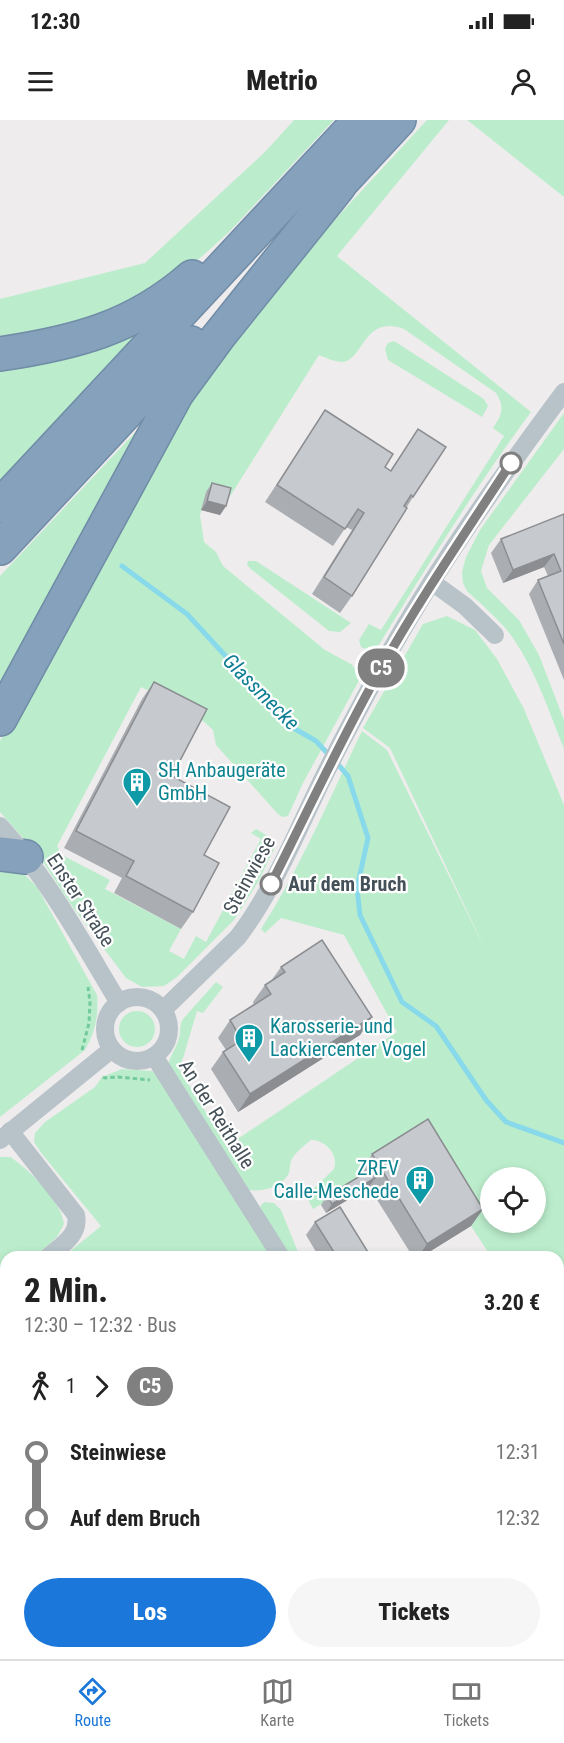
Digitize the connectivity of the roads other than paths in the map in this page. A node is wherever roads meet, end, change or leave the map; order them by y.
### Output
1 (360, 120) edge
2 (399, 120) edge
3 (330, 174) junction
4 (0, 354) edge
5 (564, 392) edge
6 (0, 506) edge
7 (0, 548) edge
8 (432, 582) junction
9 (495, 635) dead end
10 (1, 719) edge
11 (0, 826) edge
12 (13, 856) edge
13 (119, 1003) junction
14 (162, 1010) junction
15 (112, 1049) junction
16 (154, 1056) junction
17 (5, 1136) edge
18 (55, 1251) edge
19 (277, 1251) edge

1 - 3 highway
2 - 3 highway
3 - 4 highway
3 - 6 highway
3 - 7 highway
3 - 10 highway
5 - 8 street, Steinwiese
8 - 9 street
8 - 14 street, Steinwiese
11 - 12 street, Enster Straße
12 - 13 street, Enster Straße
13 - 14 street
13 - 15 street
14 - 16 street
15 - 16 street
15 - 17 street
16 - 19 street, An der Reithalle
17 - 18 street

